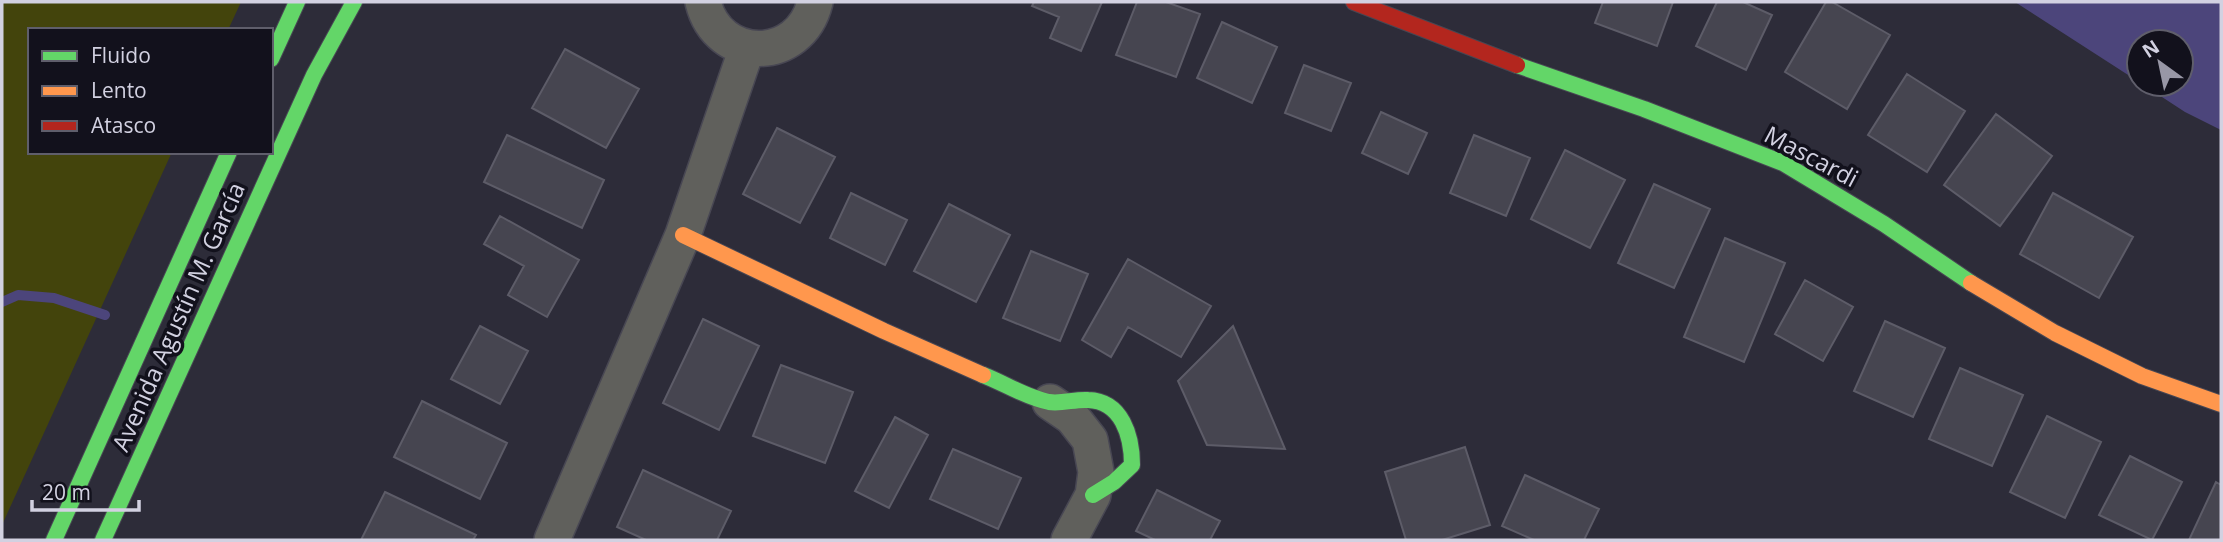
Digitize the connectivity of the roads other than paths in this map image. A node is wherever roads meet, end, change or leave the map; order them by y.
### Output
1 (297, 2) edge
2 (354, 2) edge
3 (815, 2) edge
4 (1354, 2) edge
5 (697, 6) edge
6 (747, 48) junction
7 (273, 56) edge
8 (228, 154) edge
9 (683, 235) junction
10 (1051, 402) joint
11 (2221, 404) edge
12 (54, 540) edge
13 (103, 540) edge
14 (552, 540) edge
15 (1069, 540) edge

1 - 7 street
2 - 13 street, Avenida Agustín M. García
3 - 6 street
4 - 11 street, Mascardi
5 - 6 street
6 - 9 street
8 - 12 street, Avenida Agustín M. García
9 - 10 street
9 - 14 street
10 - 15 street

